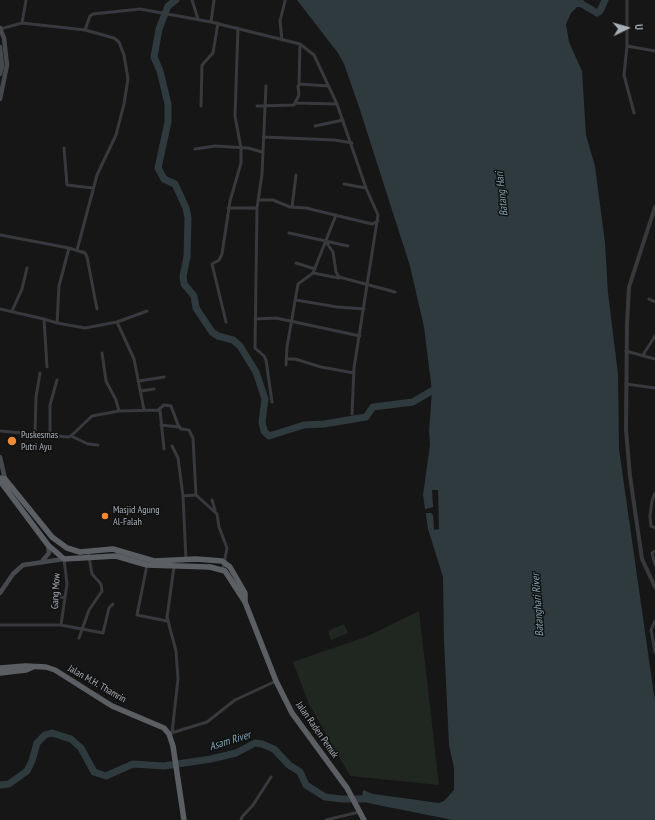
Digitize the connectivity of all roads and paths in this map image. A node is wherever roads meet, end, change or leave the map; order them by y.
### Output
1 (26, 0) edge
2 (192, 0) edge
3 (214, 0) edge
4 (627, 0) edge
5 (284, 1) edge
6 (198, 19) junction
7 (211, 22) junction
8 (22, 23) junction
9 (218, 23) junction
10 (238, 28) junction
11 (0, 29) edge
12 (85, 30) junction
13 (282, 40) junction
14 (300, 44) junction
15 (627, 46) junction
16 (0, 47) edge
17 (655, 51) edge
18 (0, 74) edge
19 (299, 84) junction
20 (266, 86) dead end
21 (328, 86) junction
22 (0, 98) edge
23 (295, 103) junction
24 (337, 104) junction
25 (201, 106) dead end
26 (257, 106) dead end
27 (266, 106) junction
28 (634, 113) dead end
29 (343, 120) junction
30 (315, 126) dead end
31 (263, 137) junction
32 (352, 143) junction
33 (64, 148) dead end
34 (241, 148) junction
35 (195, 149) dead end
36 (262, 152) junction
37 (296, 174) dead end
38 (344, 184) dead end
39 (93, 188) junction
40 (366, 188) junction
41 (258, 200) junction
42 (655, 206) edge
43 (292, 207) junction
44 (228, 208) junction
45 (257, 208) junction
46 (336, 215) junction
47 (378, 222) junction
48 (289, 233) dead end
49 (0, 235) edge
50 (326, 241) junction
51 (348, 246) dead end
52 (69, 248) junction
53 (77, 250) junction
54 (296, 263) dead end
55 (27, 268) dead end
56 (314, 268) junction
57 (313, 273) junction
58 (341, 278) junction
59 (367, 286) junction
60 (395, 292) dead end
61 (650, 299) dead end
62 (296, 300) junction
63 (655, 302) edge
64 (0, 309) edge
65 (97, 309) dead end
66 (364, 309) junction
67 (12, 311) junction
68 (147, 312) dead end
69 (44, 318) junction
70 (255, 319) junction
71 (292, 321) junction
72 (117, 322) junction
73 (226, 322) dead end
74 (56, 323) junction
75 (360, 336) junction
76 (655, 336) edge
77 (626, 351) junction
78 (102, 353) dead end
79 (643, 355) junction
80 (286, 358) junction
81 (655, 359) edge
82 (286, 365) dead end
83 (46, 367) dead end
84 (40, 373) dead end
85 (354, 373) junction
86 (164, 377) dead end
87 (57, 380) dead end
88 (139, 381) junction
89 (626, 384) junction
90 (154, 388) dead end
91 (655, 388) edge
92 (141, 391) junction
93 (272, 402) dead end
94 (144, 410) junction
95 (158, 410) junction
96 (119, 411) junction
97 (352, 414) dead end
98 (161, 426) junction
99 (180, 427) junction
100 (0, 431) edge
101 (35, 433) junction
102 (50, 435) junction
103 (71, 436) junction
104 (98, 445) dead end
105 (172, 446) dead end
106 (164, 449) dead end
107 (0, 457) edge
108 (2, 480) edge
109 (655, 493) edge
110 (196, 495) junction
111 (183, 496) junction
112 (212, 500) dead end
113 (215, 512) junction
114 (655, 528) edge
115 (48, 545) junction
116 (655, 550) edge
117 (88, 554) junction
118 (77, 555) junction
119 (64, 559) junction
120 (186, 560) junction
121 (42, 561) junction
122 (225, 563) junction
123 (147, 565) junction
124 (655, 565) edge
125 (174, 567) junction
126 (223, 569) junction
127 (655, 587) edge
128 (0, 593) edge
129 (64, 597) junction
130 (53, 598) dead end
131 (245, 602) junction
132 (113, 604) dead end
133 (167, 621) junction
134 (655, 621) edge
135 (0, 625) edge
136 (61, 625) junction
137 (82, 628) junction
138 (79, 638) dead end
139 (655, 652) edge
140 (33, 667) junction
141 (0, 668) edge
142 (0, 673) edge
143 (276, 681) junction
144 (171, 734) junction
145 (272, 777) dead end
146 (360, 811) junction
147 (337, 819) edge
148 (184, 820) edge
149 (241, 820) edge
150 (326, 820) edge
151 (364, 820) edge

1 - 8 street
2 - 6 street
3 - 7 street
4 - 15 street
5 - 13 street
6 - 7 street
6 - 12 street
7 - 9 street
8 - 11 street
8 - 12 street
9 - 10 street
9 - 25 street
10 - 13 street
10 - 34 street
11 - 22 main road
12 - 39 street
13 - 14 street
14 - 19 street
14 - 21 street
15 - 17 street
15 - 28 street
16 - 18 main road
19 - 21 street
19 - 23 street
20 - 27 street
21 - 24 street
23 - 24 street
23 - 27 street
24 - 29 street
26 - 27 street
27 - 31 street
29 - 30 street
29 - 32 street
31 - 32 street
31 - 36 street
32 - 40 street
33 - 39 street
34 - 35 street
34 - 36 street
34 - 44 street
36 - 41 street
37 - 43 street
38 - 40 street
39 - 53 street
40 - 47 street
41 - 43 street
41 - 45 street
42 - 77 street
43 - 46 street
44 - 45 street
44 - 73 street
45 - 70 street
46 - 47 street
46 - 50 street
47 - 59 street
48 - 50 street
49 - 52 street
50 - 51 street
50 - 56 street
50 - 58 street
52 - 53 street
52 - 74 street
53 - 65 street
54 - 56 street
55 - 67 street
56 - 57 street
57 - 58 street
57 - 62 street
58 - 59 street
59 - 60 street
59 - 66 street
61 - 63 street
62 - 66 street
62 - 71 street
64 - 67 street
66 - 75 street
67 - 69 street
68 - 72 street
69 - 74 street
69 - 83 street
70 - 71 street
70 - 93 street
71 - 75 street
71 - 80 street
72 - 74 street
72 - 88 street
75 - 85 street
76 - 79 street
77 - 79 street
77 - 89 street
78 - 96 street
79 - 81 street
80 - 82 street
80 - 85 street
84 - 101 street
85 - 97 street
86 - 88 street
87 - 102 street
88 - 92 street
89 - 91 street
89 - 127 street
90 - 92 street
92 - 94 street
94 - 95 street
94 - 96 street
95 - 98 street
95 - 99 street
96 - 103 street
98 - 99 street
98 - 106 street
99 - 110 street
100 - 101 street
101 - 102 street
102 - 103 street
103 - 104 street
105 - 111 street
107 - 108 main road
108 - 115 highway
108 - 118 highway
109 - 114 street
110 - 111 street
110 - 113 street
111 - 120 street
112 - 113 street
113 - 122 street
115 - 119 highway
115 - 121 main road
116 - 124 street
117 - 118 highway
117 - 120 highway
117 - 123 highway
117 - 137 street
118 - 119 highway
119 - 121 main road
119 - 129 street, Gang Mow
120 - 122 highway
121 - 128 main road
122 - 126 street
122 - 131 highway, Jalan Raden Pemuk
123 - 125 highway
123 - 133 street
125 - 126 highway
125 - 133 street
126 - 131 highway, Jalan Raden Pemuk
129 - 130 street
129 - 136 street, Gang Mow
131 - 143 highway, Jalan Raden Pemuk
132 - 137 street
133 - 144 street
134 - 139 street
135 - 136 street
136 - 137 street
137 - 138 street
140 - 141 highway, Jalan M.H. Thamrin
140 - 142 highway, Jalan M.H. Thamrin
140 - 144 highway, Jalan M.H. Thamrin
143 - 144 street
143 - 146 highway, Jalan Raden Pemuk
144 - 148 highway
145 - 149 street
146 - 147 street
146 - 151 highway, Jalan Raden Pemuk
147 - 150 street

